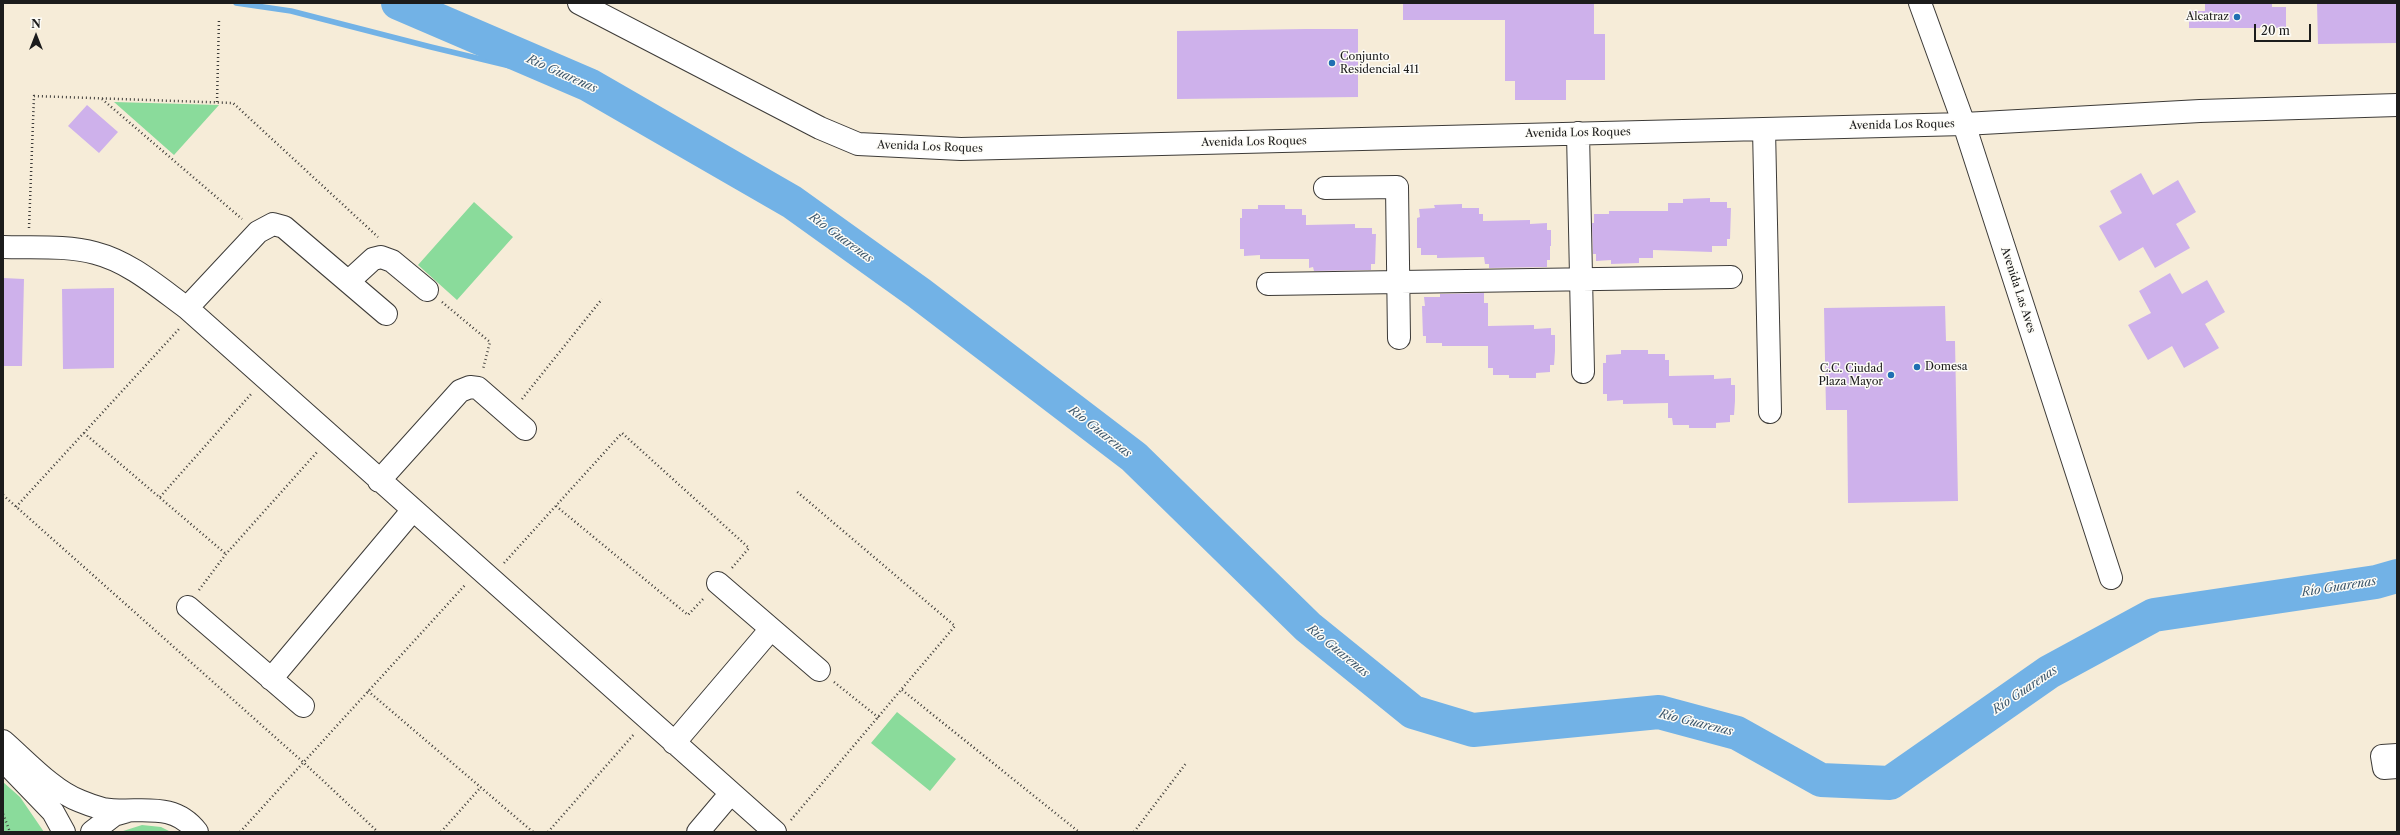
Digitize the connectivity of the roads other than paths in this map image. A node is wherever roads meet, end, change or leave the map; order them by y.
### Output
1 (579, 3) edge
2 (1920, 3) edge
3 (2397, 105) edge
4 (1964, 124) junction
5 (1764, 129) junction
6 (1578, 133) junction
7 (1325, 188) dead end
8 (3, 247) edge
9 (1731, 277) dead end
10 (1582, 280) junction
11 (349, 281) junction
12 (1399, 283) junction
13 (1268, 284) dead end
14 (427, 290) road end
15 (190, 311) junction
16 (386, 314) dead end
17 (1399, 338) dead end
18 (1583, 372) dead end
19 (1770, 412) dead end
20 (517, 422) road end
21 (378, 481) junction
22 (412, 511) junction
23 (2111, 578) dead end
24 (718, 583) road end
25 (188, 607) road end
26 (771, 629) junction
27 (819, 670) road end
28 (271, 679) junction
29 (303, 706) dead end
30 (3, 741) edge
31 (674, 743) junction
32 (2397, 756) edge
33 (3, 760) edge
34 (2397, 767) edge
35 (731, 793) junction
36 (135, 809) junction
37 (780, 829) edge
38 (64, 832) edge
39 (92, 832) edge
40 (197, 832) edge
41 (698, 832) edge

1 - 6 street, Avenida Los Roques
2 - 4 street, Avenida Las Aves
3 - 4 street, Avenida Los Roques
4 - 5 street, Avenida Los Roques
4 - 23 street, Avenida Las Aves
5 - 6 street, Avenida Los Roques
5 - 19 street
6 - 10 street
7 - 12 street
8 - 15 street
9 - 10 street
10 - 12 street
10 - 18 street
11 - 14 street
11 - 15 street
11 - 16 street
12 - 13 street
12 - 17 street
15 - 21 street
20 - 21 street
21 - 22 street
22 - 28 street
22 - 31 street
24 - 26 street
25 - 28 street
26 - 27 street
26 - 31 street
28 - 29 street
30 - 36 street
31 - 35 street
32 - 34 street
33 - 38 street
35 - 37 street
35 - 41 street
36 - 39 street
36 - 40 street

